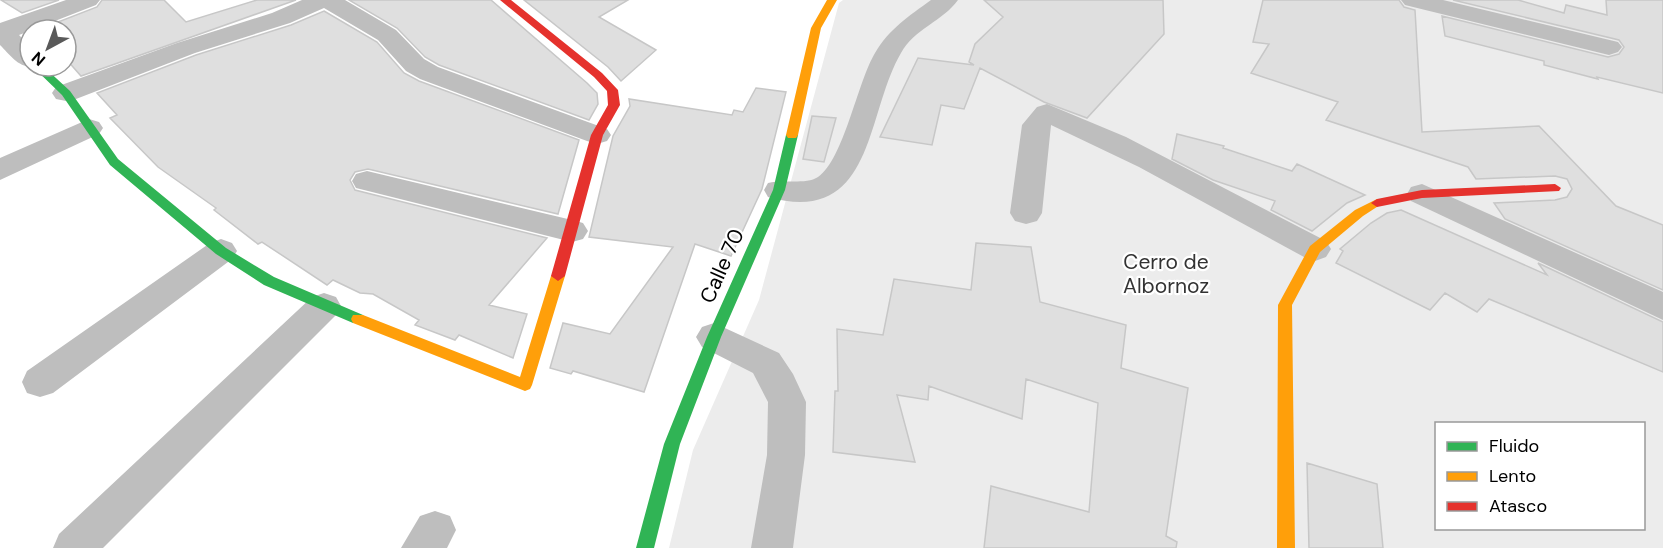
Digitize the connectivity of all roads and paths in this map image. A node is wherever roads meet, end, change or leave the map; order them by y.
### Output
1 (88, 0) edge
2 (322, 0) edge
3 (328, 0) edge
4 (505, 0) edge
5 (832, 0) edge
6 (946, 0) edge
7 (1413, 0) edge
8 (1, 32) edge
9 (1609, 47) dead end
10 (18, 48) edge
11 (50, 78) edge
12 (66, 93) junction
13 (89, 129) junction
14 (597, 135) junction
15 (0, 170) edge
16 (367, 181) dead end
17 (1555, 188) dead end
18 (779, 190) junction
19 (1422, 195) junction
20 (1026, 213) dead end
21 (572, 231) junction
22 (1315, 249) junction
23 (221, 251) junction
24 (324, 306) junction
25 (1663, 307) edge
26 (714, 337) junction
27 (40, 382) dead end
28 (74, 548) edge
29 (645, 548) edge
30 (772, 548) edge
31 (1286, 548) edge

1 - 8 street
2 - 12 street
3 - 14 street
4 - 14 street
5 - 18 street, Calle 70
6 - 18 street
7 - 9 street
8 - 10 street
11 - 12 street
12 - 13 street
13 - 15 street
13 - 23 street
14 - 21 street
16 - 21 street
17 - 19 street
18 - 26 street, Calle 70
19 - 22 street
19 - 25 street
20 - 22 street
21 - 24 street
22 - 31 street
23 - 24 street
23 - 27 street
24 - 28 street
26 - 29 street, Calle 70
26 - 30 street

